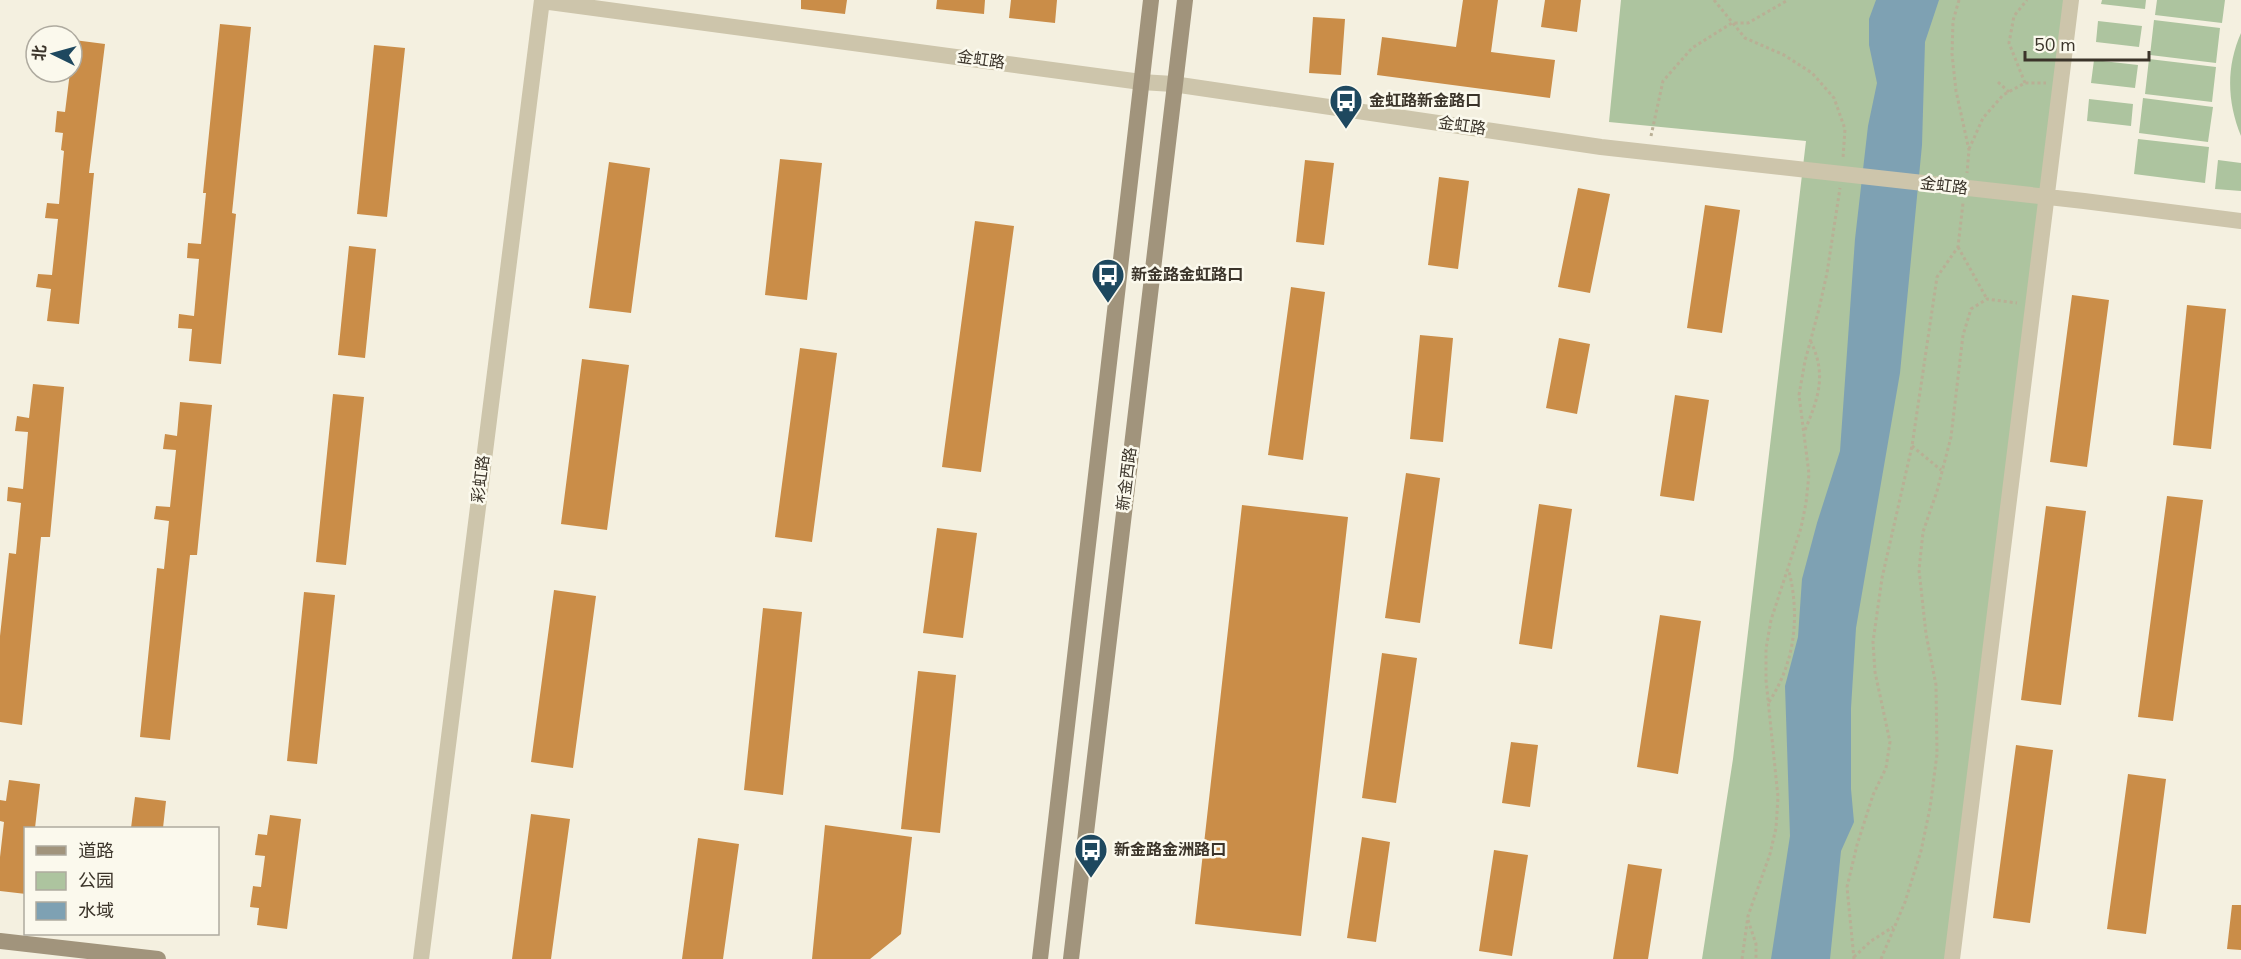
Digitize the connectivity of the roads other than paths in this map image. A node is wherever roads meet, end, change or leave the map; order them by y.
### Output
1 (542, 0) edge
2 (1151, 0) edge
3 (1185, 0) edge
4 (2071, 0) edge
5 (1141, 82) junction
6 (1173, 84) junction
7 (2046, 198) junction
8 (2241, 221) edge
9 (0, 941) edge
10 (158, 959) edge
11 (421, 959) edge
12 (1040, 959) edge
13 (1071, 959) edge
14 (1952, 959) edge

1 - 5 street, 金虹路
1 - 11 street, 彩虹路
2 - 5 main road, 新金西路
3 - 6 main road, 新金西路
4 - 7 street
5 - 6 street, 金虹路
5 - 12 main road, 新金西路
6 - 7 street, 金虹路
6 - 13 main road, 新金西路
7 - 8 street, 金虹路
7 - 14 street
9 - 10 main road

